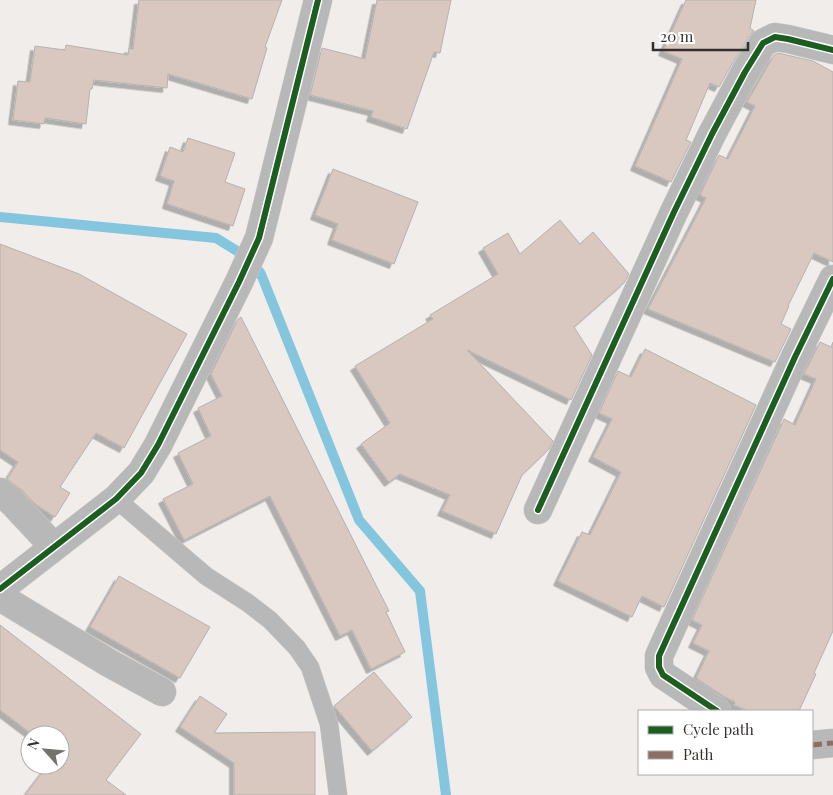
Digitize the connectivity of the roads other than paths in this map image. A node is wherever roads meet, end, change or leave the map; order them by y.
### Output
1 (318, 0) edge
2 (833, 50) edge
3 (833, 279) edge
4 (0, 492) edge
5 (116, 499) junction
6 (538, 510) dead end
7 (54, 548) junction
8 (0, 589) edge
9 (0, 597) edge
10 (162, 692) dead end
11 (716, 710) edge
12 (833, 743) edge
13 (813, 745) edge
14 (338, 795) edge

1 - 5 street
2 - 6 street
3 - 11 street
4 - 7 street
5 - 7 street
5 - 14 lane
7 - 8 street
9 - 10 street
12 - 13 street

